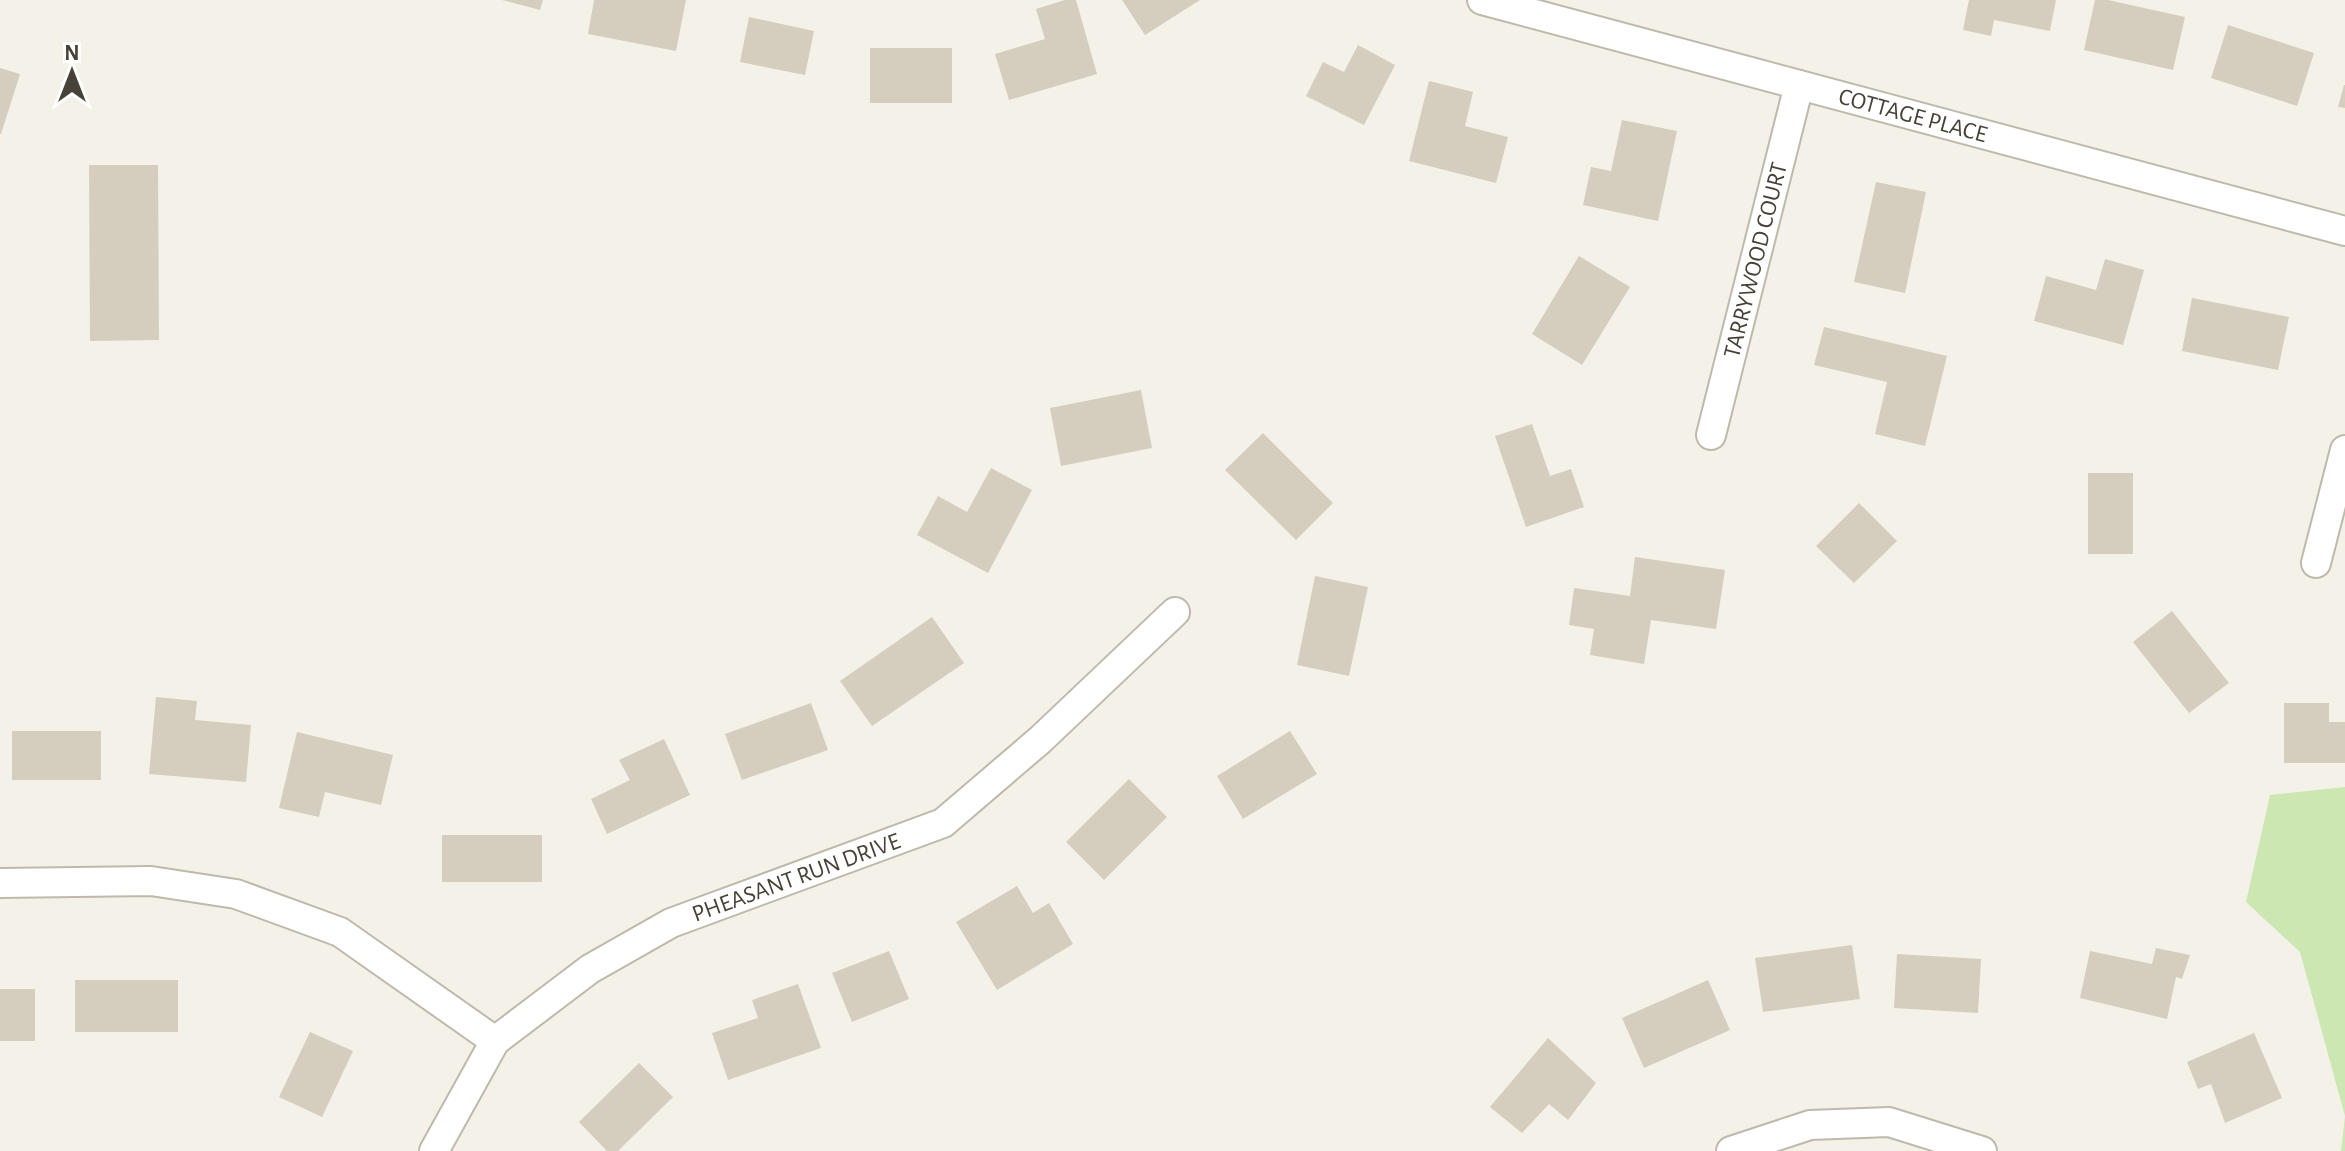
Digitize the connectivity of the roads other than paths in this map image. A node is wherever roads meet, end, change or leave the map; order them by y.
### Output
1 (1482, 0) edge
2 (1799, 85) junction
3 (2345, 231) edge
4 (1711, 435) dead end
5 (2345, 450) edge
6 (2316, 563) dead end
7 (1175, 612) dead end
8 (0, 883) edge
9 (495, 1041) junction
10 (434, 1151) edge
11 (1731, 1151) edge
12 (1982, 1151) edge

1 - 2 street, COTTAGE PLACE
2 - 3 street, COTTAGE PLACE
2 - 4 street, TARRYWOOD COURT
5 - 6 street
7 - 9 street, PHEASANT RUN DRIVE
8 - 9 street
9 - 10 street, PHEASANT RUN DRIVE
11 - 12 street

